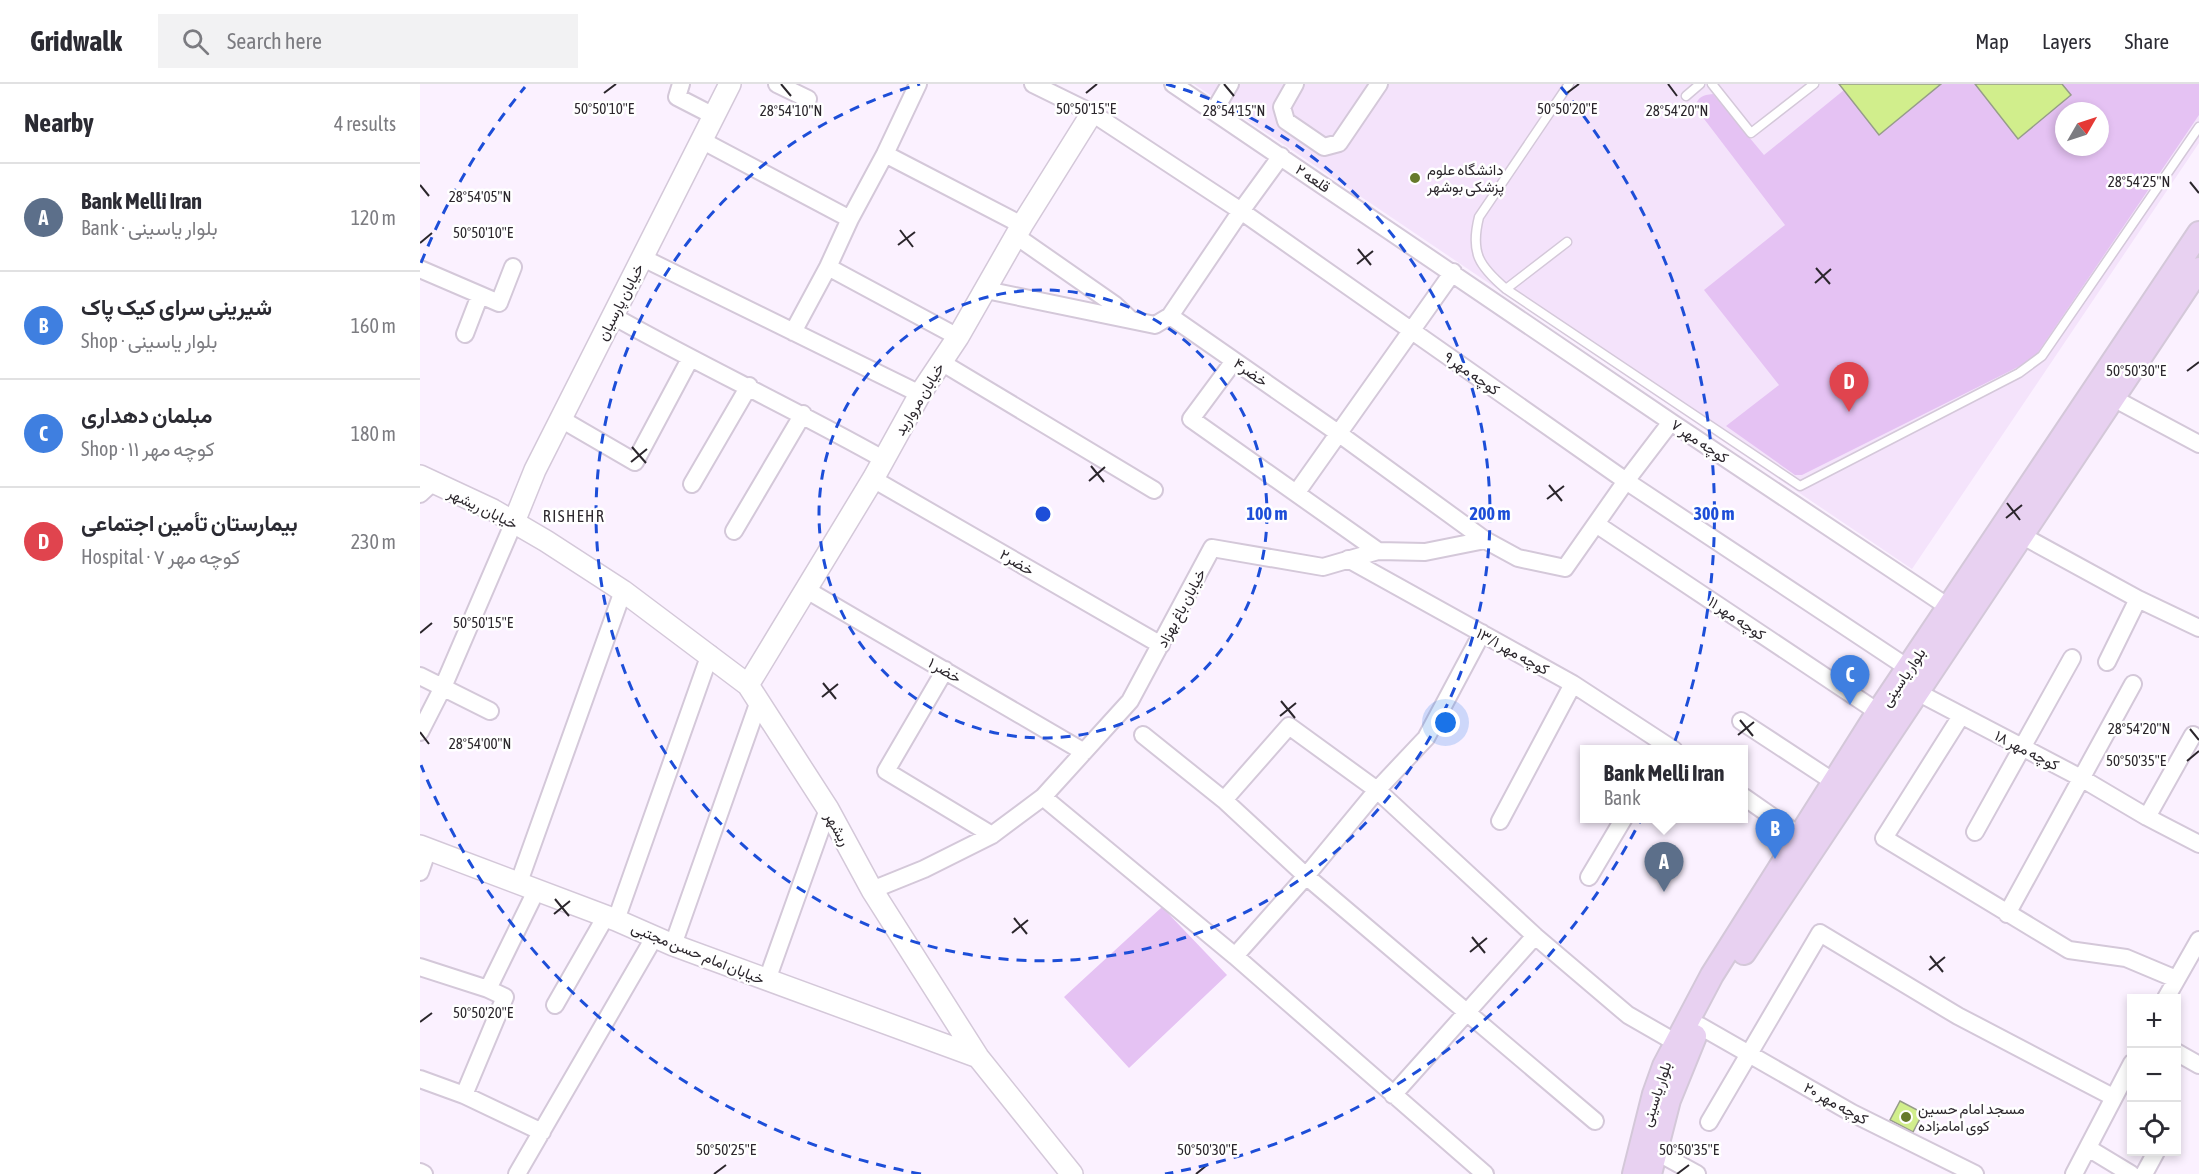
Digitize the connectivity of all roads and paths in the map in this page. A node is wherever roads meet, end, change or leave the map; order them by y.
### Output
1 (681, 84) edge
2 (730, 84) edge
3 (777, 84) edge
4 (1033, 84) edge
5 (1173, 84) edge
6 (1230, 84) edge
7 (1295, 84) edge
8 (1379, 84) edge
9 (1569, 84) edge
10 (1700, 84) edge
11 (1712, 84) edge
12 (1814, 84) edge
13 (912, 86) edge
14 (1686, 96) dead end
15 (808, 99) dead end
16 (1214, 111) junction
17 (1092, 114) junction
18 (714, 116) junction
19 (2199, 127) edge
20 (703, 141) junction
21 (885, 154) junction
22 (1281, 156) junction
23 (1241, 211) junction
24 (850, 219) junction
25 (1019, 230) junction
26 (2199, 233) edge
27 (1567, 242) dead end
28 (642, 258) junction
29 (513, 267) dead end
30 (828, 267) junction
31 (420, 269) edge
32 (1453, 272) junction
33 (2196, 279) edge
34 (1506, 289) junction
35 (986, 290) junction
36 (480, 295) junction
37 (613, 316) junction
38 (1170, 316) junction
39 (1130, 319) junction
40 (1411, 329) junction
41 (793, 332) junction
42 (465, 334) dead end
43 (958, 337) junction
44 (690, 359) junction
45 (1234, 361) junction
46 (941, 362) junction
47 (749, 386) junction
48 (920, 394) junction
49 (2113, 398) junction
50 (804, 414) junction
51 (561, 419) junction
52 (1671, 422) junction
53 (1338, 433) junction
54 (2199, 444) edge
55 (2066, 449) junction
56 (883, 459) junction
57 (873, 479) junction
58 (1626, 481) junction
59 (692, 484) dead end
60 (424, 485) edge
61 (1154, 490) dead end
62 (1297, 492) junction
63 (514, 522) junction
64 (1596, 524) junction
65 (734, 531) dead end
66 (2021, 535) junction
67 (1485, 540) junction
68 (546, 541) joint
69 (1378, 551) junction
70 (1348, 560) junction
71 (804, 589) junction
72 (623, 591) junction
73 (2138, 598) junction
74 (1950, 608) junction
75 (2199, 627) edge
76 (1482, 633) junction
77 (1161, 645) junction
78 (710, 654) junction
79 (2072, 658) dead end
80 (2107, 662) dead end
81 (1908, 668) junction
82 (945, 670) junction
83 (420, 676) edge
84 (1573, 684) junction
85 (2133, 684) dead end
86 (443, 687) junction
87 (1917, 692) junction
88 (754, 693) junction
89 (490, 711) dead end
90 (1878, 712) junction
91 (1961, 716) junction
92 (1741, 721) dead end
93 (420, 732) edge
94 (1143, 735) dead end
95 (2193, 735) dead end
96 (1664, 745) edge
97 (2022, 748) junction
98 (1084, 752) junction
99 (2082, 778) junction
100 (1834, 782) junction
101 (1377, 790) junction
102 (1044, 797) junction
103 (1224, 800) junction
104 (1748, 800) edge
105 (828, 809) junction
106 (2147, 817) junction
107 (1500, 821) dead end
108 (1622, 823) edge
109 (1976, 832) dead end
110 (992, 835) junction
111 (1800, 836) junction
112 (2199, 844) edge
113 (424, 847) edge
114 (420, 872) edge
115 (1306, 876) junction
116 (1589, 876) dead end
117 (528, 885) junction
118 (872, 890) junction
119 (2007, 914) junction
120 (611, 918) junction
121 (1535, 936) junction
122 (2199, 940) edge
123 (664, 941) junction
124 (1235, 956) junction
125 (420, 967) edge
126 (2176, 979) junction
127 (767, 980) junction
128 (488, 989) junction
129 (2168, 994) edge
130 (555, 1005) dead end
131 (1468, 1012) junction
132 (1700, 1026) junction
133 (1675, 1042) junction
134 (1749, 1053) junction
135 (2181, 1055) edge
136 (978, 1058) junction
137 (2199, 1065) edge
138 (2127, 1072) edge
139 (420, 1079) edge
140 (464, 1095) junction
141 (1393, 1095) junction
142 (2114, 1097) junction
143 (1595, 1120) dead end
144 (1709, 1122) dead end
145 (542, 1132) junction
146 (2088, 1148) junction
147 (1655, 1151) junction
148 (2154, 1156) edge
149 (518, 1174) edge
150 (1072, 1174) edge
151 (1485, 1174) edge
152 (1634, 1174) edge
153 (1650, 1174) edge
154 (1697, 1174) edge
155 (1975, 1174) edge
156 (2074, 1174) edge
157 (2131, 1174) edge
158 (2145, 1174) edge

1 - 18 street
2 - 18 street, خیابان پارسیان
3 - 15 street
4 - 17 street, کوچه مهر ۹
5 - 16 street, قلعه ۲
6 - 16 street
7 - 8 street
9 - 34 lane
10 - 14 lane
11 - 12 lane
13 - 21 street
16 - 22 street, قلعه ۲
17 - 23 street, کوچه مهر ۹
17 - 25 street, خیابان مروارید
18 - 20 street, خیابان پارسیان
19 - 34 lane
20 - 24 street
20 - 28 street, خیابان پارسیان
21 - 24 street
21 - 25 street
22 - 23 street
22 - 32 street, قلعه ۲
23 - 38 street
23 - 40 street, کوچه مهر ۹
24 - 30 street
25 - 35 street, خیابان مروارید
25 - 39 street
26 - 55 main road, بلوار یاسینی
27 - 34 lane
28 - 37 street, خیابان پارسیان
28 - 41 street
29 - 36 street
30 - 41 street
30 - 43 street
31 - 36 street
32 - 40 street
32 - 52 street, کوچه مهر ۷
33 - 49 main road, بلوار یاسینی
35 - 39 street
35 - 43 street, خیابان مروارید
36 - 42 street
37 - 44 street
37 - 51 street, خیابان پارسیان
38 - 39 street
38 - 45 street, خضر۴
40 - 53 street
40 - 58 street, کوچه مهر ۹
41 - 48 street
43 - 46 street, خیابان مروارید
44 - 47 street
44 - 51 street
45 - 53 street, خضر۴
45 - 62 street
46 - 48 street, خیابان مروارید
46 - 61 street
47 - 50 street
47 - 59 street
48 - 56 street, خیابان مروارید
49 - 54 street
49 - 55 main road, بلوار یاسینی
50 - 56 street
50 - 65 street
51 - 63 street, خیابان پارسیان
52 - 58 street
52 - 74 street, کوچه مهر ۷
53 - 62 street
53 - 67 street, خضر۴
55 - 66 main road, بلوار یاسینی
55 - 74 main road, بلوار یاسینی
56 - 57 street, خیابان مروارید
57 - 71 street, خیابان مروارید
57 - 77 street, خضر۲
58 - 64 street
58 - 81 street, کوچه مهر ۹
60 - 63 street, خیابان ریشهر
62 - 69 street
63 - 68 street, خیابان ریشهر
63 - 86 street
64 - 67 street
64 - 90 street, کوچه مهر ۱۱
66 - 73 street
66 - 87 main road, بلوار یاسینی
67 - 69 street, خیابان باغ بهزاد
68 - 72 street, ریشهر
69 - 70 street, خیابان باغ بهزاد
70 - 76 street, کوچه مهر ۱۳/۱
70 - 77 street, خیابان باغ بهزاد
71 - 82 street, خضر ۱
71 - 88 street, خیابان مروارید
72 - 78 street, ریشهر
72 - 117 street
73 - 75 street
73 - 80 street
74 - 81 main road, بلوار یاسینی
76 - 84 street, کوچه مهر ۱۳/۱
76 - 101 street
77 - 98 street, خیابان باغ بهزاد
78 - 88 street, ریشهر
78 - 120 street
79 - 97 street
81 - 90 main road, بلوار یاسینی
82 - 98 street, خضر ۱
82 - 110 street
83 - 86 street
84 - 96 street, کوچه مهر ۱۳/۱
84 - 107 street
85 - 99 street
86 - 89 street
86 - 93 street
87 - 91 street, کوچه مهر ۱۸
87 - 132 main road, بلوار یاسینی
88 - 105 street, ریشهر
88 - 123 street
90 - 100 main road, بلوار یاسینی
91 - 97 street, کوچه مهر ۱۸
91 - 119 street
92 - 100 street
94 - 103 street
95 - 106 street
97 - 99 street, کوچه مهر ۱۸
97 - 109 street
98 - 102 street, خیابان باغ بهزاد
99 - 106 street, کوچه مهر ۱۸
99 - 119 street
100 - 111 main road, بلوار یاسینی
101 - 103 street
101 - 115 street
101 - 121 street
102 - 110 street, خیابان باغ بهزاد
102 - 124 street
103 - 115 street
104 - 111 street
105 - 118 street, ریشهر
105 - 127 street
106 - 112 street, کوچه مهر ۱۸
108 - 116 street
110 - 118 street, خیابان باغ بهزاد
111 - 133 main road, بلوار یاسینی
113 - 114 street
113 - 117 street, خیابان امام حسن مجتبی
115 - 124 street
115 - 131 street
117 - 120 street, خیابان امام حسن مجتبی
117 - 128 street
118 - 136 street, ریشهر
119 - 126 street
120 - 123 street, خیابان امام حسن مجتبی
120 - 130 street
121 - 131 street
121 - 133 street
122 - 126 street
123 - 127 street, خیابان امام حسن مجتبی
123 - 145 street
124 - 141 street
125 - 128 street
126 - 129 street
127 - 136 street, خیابان امام حسن مجتبی
128 - 140 street
131 - 141 street
131 - 143 street
132 - 134 street, کوچه مهر ۲۰
132 - 147 main road, بلوار یاسینی
133 - 152 main road, بلوار یاسینی
134 - 142 street
134 - 144 street
134 - 155 street, کوچه مهر ۲۰
135 - 137 street
136 - 150 street, ریشهر
138 - 142 street
139 - 140 street
140 - 145 street
141 - 151 street
142 - 146 street
145 - 149 street
146 - 156 street
146 - 157 street
147 - 153 main road, بلوار یاسینی
147 - 154 street
148 - 158 street

